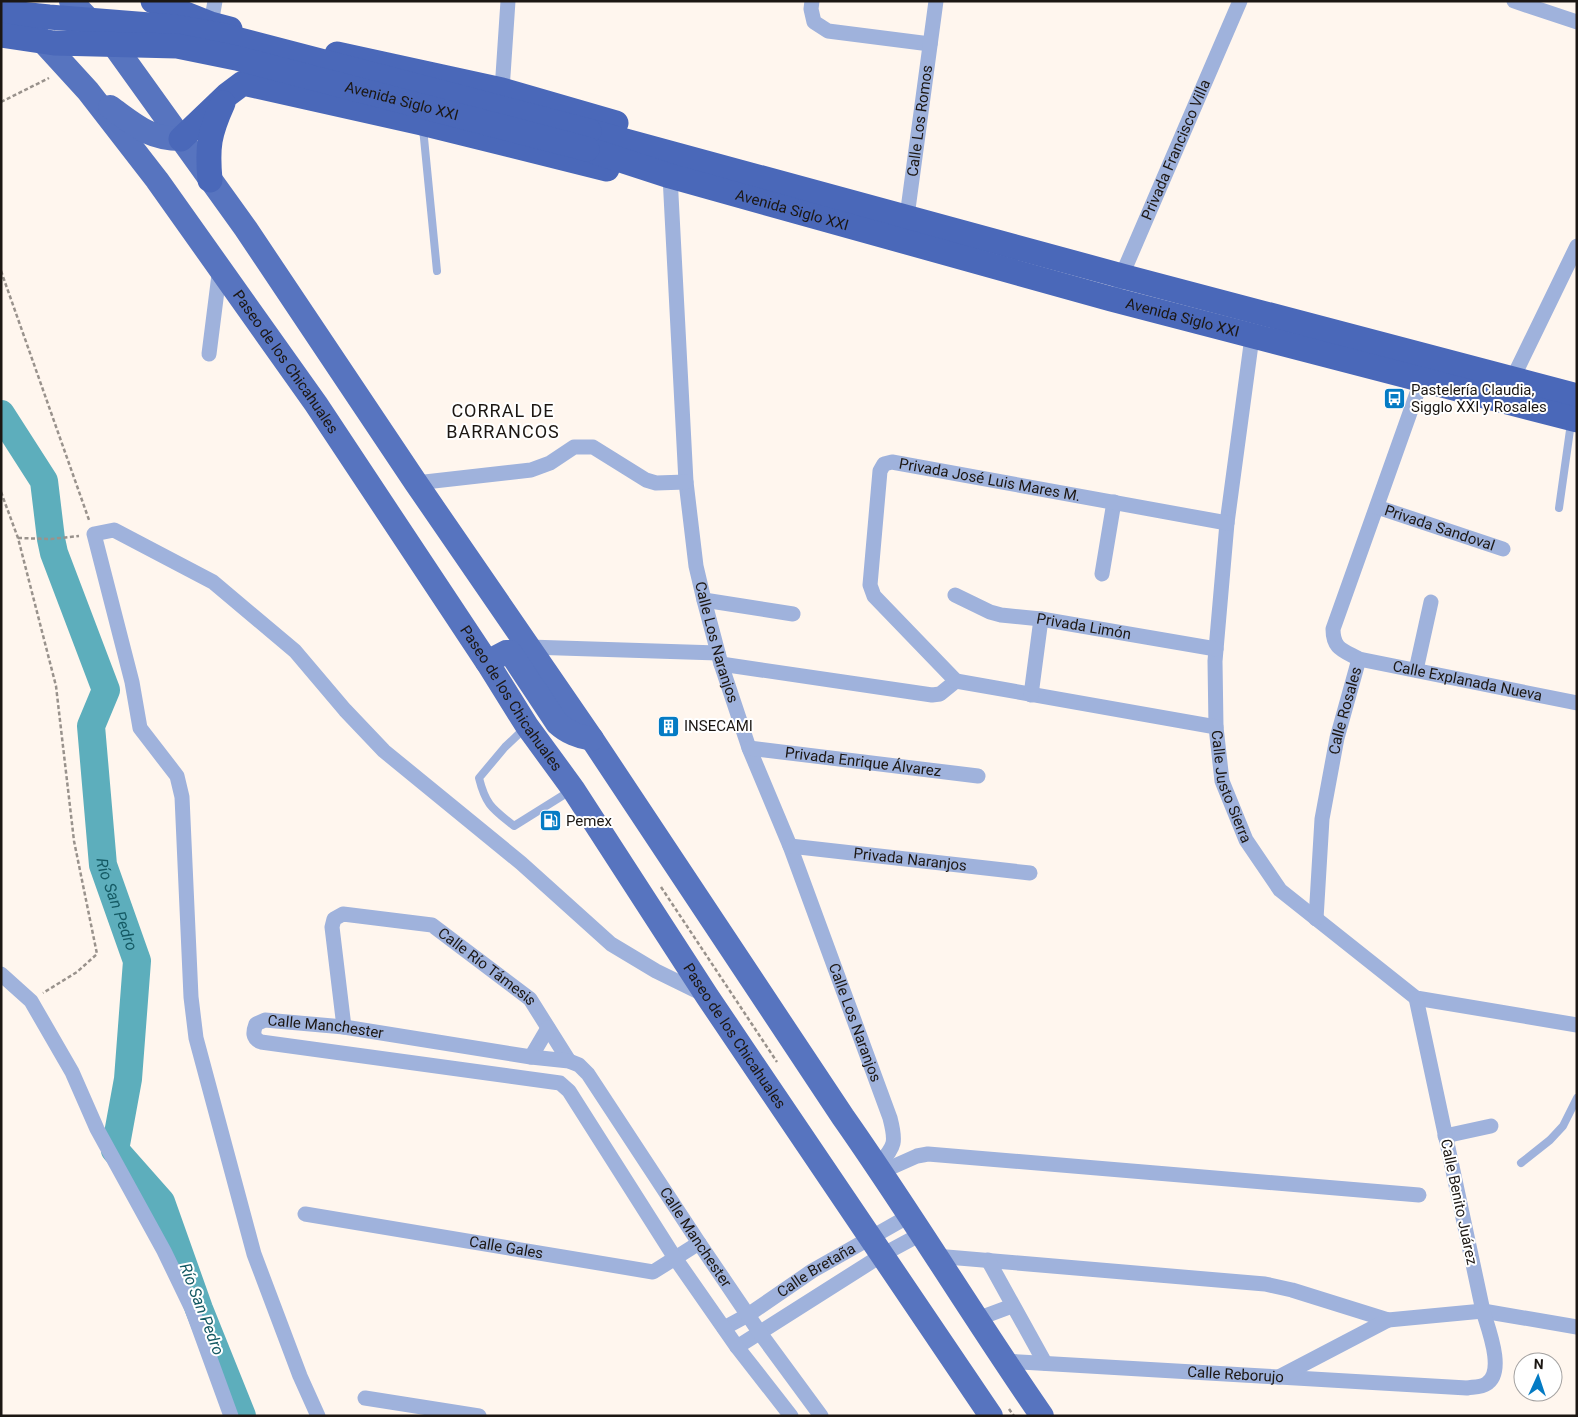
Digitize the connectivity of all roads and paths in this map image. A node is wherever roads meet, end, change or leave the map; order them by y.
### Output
1 (4, 1) edge
2 (71, 1) edge
3 (153, 1) edge
4 (508, 1) edge
5 (812, 1) edge
6 (936, 1) edge
7 (1240, 1) edge
8 (1514, 1) edge
9 (1, 12) edge
10 (213, 12) edge
11 (1577, 22) edge
12 (1, 35) edge
13 (273, 40) junction
14 (930, 44) junction
15 (68, 68) junction
16 (235, 89) junction
17 (502, 90) junction
18 (88, 91) junction
19 (1, 102) edge
20 (422, 123) junction
21 (181, 139) junction
22 (588, 140) junction
23 (749, 174) junction
24 (668, 175) junction
25 (210, 180) junction
26 (907, 216) junction
27 (903, 241) junction
28 (1577, 246) edge
29 (220, 267) junction
30 (1, 270) edge
31 (437, 271) dead end
32 (1122, 276) junction
33 (1111, 299) junction
34 (1252, 337) junction
35 (209, 354) dead end
36 (1513, 378) junction
37 (1422, 379) junction
38 (1502, 400) junction
39 (1575, 411) edge
40 (686, 482) junction
41 (416, 483) junction
42 (1, 492) edge
43 (1114, 502) junction
44 (1377, 507) junction
45 (1559, 508) dead end
46 (1227, 523) junction
47 (94, 534) junction
48 (18, 538) junction
49 (1503, 549) dead end
50 (1102, 574) dead end
51 (955, 595) dead end
52 (704, 600) junction
53 (1430, 602) dead end
54 (793, 614) dead end
55 (1041, 619) junction
56 (529, 647) junction
57 (1216, 649) junction
58 (719, 658) junction
59 (1359, 659) junction
60 (487, 662) junction
61 (1416, 670) junction
62 (956, 681) junction
63 (1031, 695) junction
64 (1577, 703) edge
65 (527, 726) junction
66 (1216, 727) junction
67 (592, 739) junction
68 (749, 748) junction
69 (978, 776) dead end
70 (573, 789) junction
71 (790, 846) junction
72 (1030, 873) dead end
73 (1316, 919) junction
74 (1, 974) edge
75 (707, 996) junction
76 (1416, 998) junction
77 (31, 1001) junction
78 (1577, 1025) edge
79 (344, 1027) junction
80 (548, 1028) junction
81 (531, 1057) junction
82 (569, 1060) junction
83 (560, 1083) junction
84 (1577, 1098) edge
85 (1492, 1126) dead end
86 (1445, 1136) junction
87 (1521, 1163) dead end
88 (879, 1169) junction
89 (1419, 1196) dead end
90 (305, 1214) dead end
91 (915, 1225) junction
92 (699, 1243) junction
93 (876, 1246) junction
94 (935, 1256) junction
95 (675, 1258) junction
96 (988, 1260) junction
97 (1012, 1306) junction
98 (1483, 1310) junction
99 (748, 1315) junction
100 (977, 1319) junction
101 (1388, 1320) junction
102 (1577, 1326) edge
103 (724, 1328) junction
104 (760, 1333) junction
105 (737, 1347) junction
106 (1004, 1361) junction
107 (1045, 1363) junction
108 (1278, 1378) junction
109 (1467, 1388) joint
110 (365, 1398) dead end
111 (811, 1400) junction
112 (231, 1416) edge
113 (318, 1416) edge
114 (479, 1416) edge
115 (791, 1416) edge
116 (821, 1416) edge
117 (991, 1416) edge
118 (1042, 1416) edge

1 - 15 main road, Paseo de los Chicahuales
2 - 21 main road
3 - 10 highway
4 - 17 street
5 - 14 street
6 - 14 street, Calle Los Romos
7 - 32 street, Privada Francisco Villa
8 - 11 street
9 - 22 highway, Avenida Siglo XXI, bridge
10 - 13 highway
12 - 22 highway, Avenida Siglo XXI, bridge
13 - 16 highway
13 - 17 highway
14 - 26 street, Calle Los Romos
15 - 18 main road, Paseo de los Chicahuales
15 - 19 path
16 - 20 highway
16 - 21 highway
16 - 25 highway
17 - 23 highway
18 - 21 main road
18 - 29 main road, Paseo de los Chicahuales
20 - 24 highway
20 - 31 lane
21 - 25 main road
22 - 23 highway, Avenida Siglo XXI
22 - 24 highway, Avenida Siglo XXI
23 - 26 highway, Avenida Siglo XXI
24 - 27 highway, Avenida Siglo XXI
24 - 40 street, Calle Los Naranjos
25 - 41 main road
26 - 27 street, Calle Los Romos
26 - 32 highway, Avenida Siglo XXI
27 - 33 highway, Avenida Siglo XXI
28 - 36 street
29 - 35 street
29 - 60 main road, Paseo de los Chicahuales
30 - 47 path
32 - 33 street, Privada Francisco Villa
32 - 36 highway, Avenida Siglo XXI
33 - 34 highway, Avenida Siglo XXI
34 - 37 highway, Avenida Siglo XXI
34 - 46 street, Calle Justo Sierra
36 - 38 street
36 - 39 highway, Avenida Siglo XXI
37 - 38 highway, Avenida Siglo XXI
37 - 44 street, Calle Rosales
38 - 39 highway, Avenida Siglo XXI
39 - 45 lane
40 - 41 street
40 - 52 street, Calle Los Naranjos
41 - 56 main road
42 - 48 path
43 - 46 street, Privada José Luis Mares M.
43 - 50 street
43 - 62 street, Privada José Luis Mares M.
44 - 49 street, Privada Sandoval
44 - 59 street, Calle Rosales
46 - 57 street, Calle Justo Sierra
47 - 48 path
47 - 75 street
47 - 113 street
48 - 77 path
51 - 55 street, Privada Limón
52 - 54 street
52 - 58 street, Calle Los Naranjos
53 - 61 street
55 - 57 street, Privada Limón
55 - 63 street
56 - 58 street
56 - 67 main road
57 - 66 street, Calle Justo Sierra
58 - 62 street
58 - 68 street, Calle Los Naranjos
59 - 61 street, Calle Explanada Nueva
59 - 73 street, Calle Rosales
60 - 65 main road, Paseo de los Chicahuales
60 - 67 main road
61 - 64 street, Calle Explanada Nueva
62 - 63 street
63 - 66 street
65 - 70 main road, Paseo de los Chicahuales
65 - 70 lane
66 - 73 street, Calle Justo Sierra
67 - 88 main road
68 - 69 street, Privada Enrique Álvarez
68 - 71 street, Calle Los Naranjos
70 - 75 main road, Paseo de los Chicahuales
71 - 72 street, Privada Naranjos
71 - 88 street, Calle Los Naranjos
73 - 76 street, Calle Justo Sierra
74 - 77 street
75 - 93 main road, Paseo de los Chicahuales
76 - 78 street, Calle Justo Sierra
76 - 86 street, Calle Benito Juárez
77 - 112 street
79 - 80 street, Calle Río Támesis
79 - 81 street, Calle Manchester
79 - 83 street, Calle Manchester
80 - 81 street
80 - 82 street, Calle Río Támesis
81 - 82 street, Calle Manchester
82 - 83 street
82 - 92 street, Calle Manchester
83 - 95 street, Calle Manchester
84 - 87 lane
85 - 86 street
86 - 98 street, Calle Benito Juárez
88 - 89 street
88 - 91 main road
90 - 95 street, Calle Gales
91 - 93 street, Calle Bretaña
91 - 93 street, Calle Bretaña
91 - 94 main road
92 - 95 street, Calle Gales
92 - 99 street, Calle Manchester
93 - 99 street, Calle Bretaña
93 - 104 street, Calle Bretaña
93 - 117 main road, Paseo de los Chicahuales
94 - 96 street
94 - 100 main road
95 - 103 street, Calle Manchester
96 - 97 street
96 - 101 street
97 - 100 street
97 - 107 street
98 - 101 street
98 - 102 street
98 - 109 street, Calle Benito Juárez
99 - 103 street, Calle Bretaña
99 - 104 street, Calle Manchester
100 - 106 main road
101 - 108 street
103 - 105 street, Calle Manchester
104 - 105 street, Calle Bretaña
104 - 111 street, Calle Manchester
105 - 115 street, Calle Manchester
106 - 107 street, Calle Reborujo
106 - 118 main road
107 - 108 street, Calle Reborujo
108 - 109 street, Calle Reborujo
110 - 114 street
111 - 115 street
111 - 116 street, Calle Manchester

